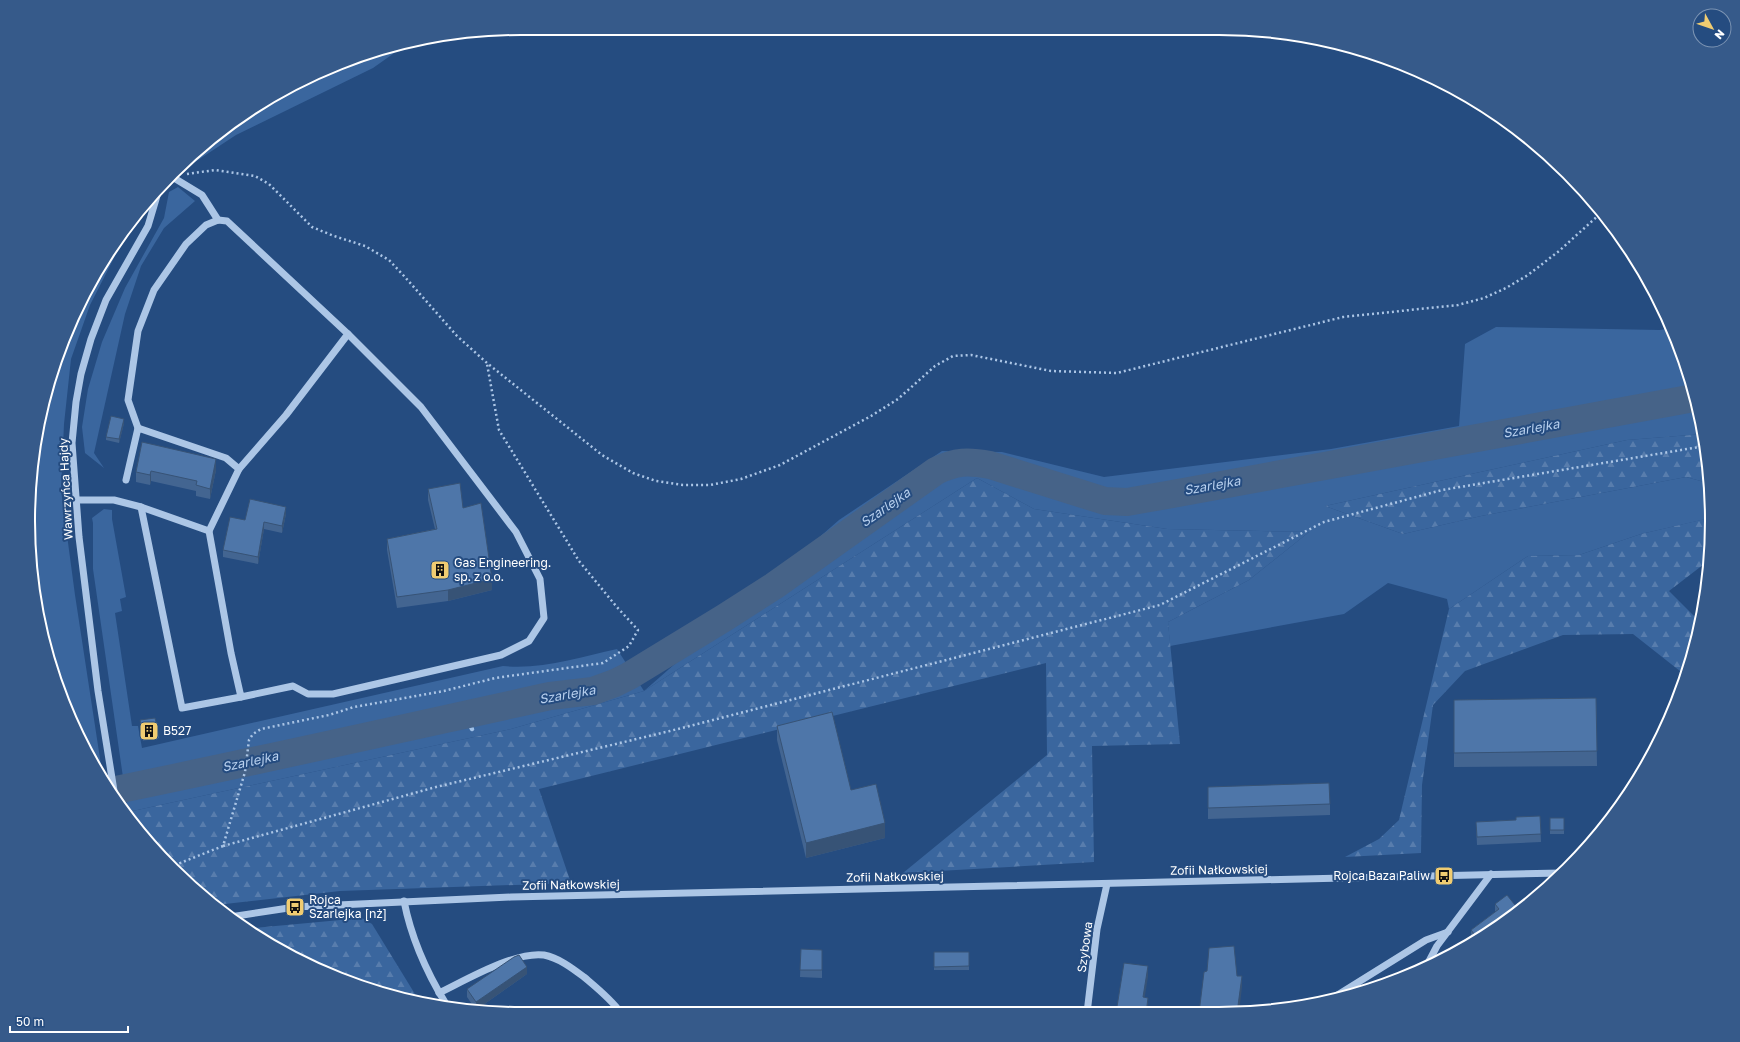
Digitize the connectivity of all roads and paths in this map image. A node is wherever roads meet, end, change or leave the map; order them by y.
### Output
1 (177, 177) edge
2 (175, 179) edge
3 (155, 202) edge
4 (1597, 216) edge
5 (218, 220) junction
6 (348, 334) junction
7 (487, 363) junction
8 (138, 428) junction
9 (1699, 447) edge
10 (239, 469) junction
11 (126, 480) dead end
12 (76, 500) junction
13 (141, 507) junction
14 (209, 531) junction
15 (241, 697) junction
16 (113, 785) edge
17 (223, 846) junction
18 (176, 864) edge
19 (1554, 873) edge
20 (1491, 874) junction
21 (1107, 884) junction
22 (404, 901) junction
23 (238, 916) edge
24 (1448, 932) junction
25 (1430, 959) edge
26 (1346, 990) edge
27 (439, 993) junction
28 (444, 1001) edge
29 (615, 1007) edge
30 (1088, 1007) edge

1 - 7 path
2 - 5 street
3 - 12 street, Wawrzyńca Hajdy
4 - 7 path
5 - 6 street
5 - 8 street
6 - 10 street
6 - 15 street
7 - 17 path
8 - 10 street
8 - 11 street
9 - 17 path
10 - 14 street
12 - 13 street
12 - 16 street, Wawrzyńca Hajdy
13 - 14 street
13 - 15 street
14 - 15 street
17 - 18 path
19 - 20 street, Zofii Nałkowskiej
20 - 21 street, Zofii Nałkowskiej
20 - 24 street
21 - 22 street, Zofii Nałkowskiej
21 - 30 street, Szybowa
22 - 23 street, Zofii Nałkowskiej
22 - 27 street
24 - 25 street
24 - 26 street
27 - 28 street
27 - 29 street

